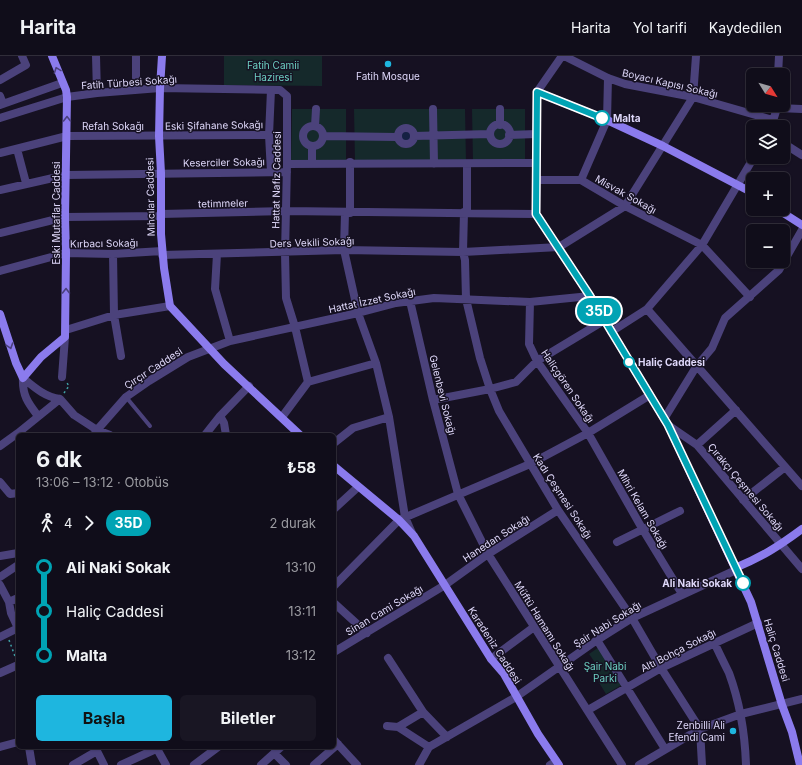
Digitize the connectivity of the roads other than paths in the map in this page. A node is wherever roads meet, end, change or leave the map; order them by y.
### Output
1 (22, 56) edge
2 (52, 56) edge
3 (96, 56) edge
4 (136, 56) edge
5 (162, 56) edge
6 (563, 56) edge
7 (696, 56) edge
8 (779, 56) edge
9 (778, 68) edge
10 (608, 78) junction
11 (0, 80) edge
12 (62, 83) junction
13 (160, 88) junction
14 (136, 90) junction
15 (271, 90) junction
16 (537, 92) junction
17 (98, 94) junction
18 (0, 96) edge
19 (287, 96) joint
20 (67, 97) junction
21 (693, 97) junction
22 (2, 105) edge
23 (790, 108) edge
24 (316, 109) dead end
25 (433, 109) dead end
26 (500, 109) dead end
27 (802, 109) edge
28 (0, 118) edge
29 (607, 120) junction
30 (760, 120) edge
31 (500, 124) junction
32 (315, 126) junction
33 (490, 134) junction
34 (536, 134) junction
35 (269, 135) junction
36 (302, 135) junction
37 (509, 135) junction
38 (67, 136) junction
39 (159, 136) junction
40 (288, 136) junction
41 (323, 136) junction
42 (433, 136) junction
43 (663, 146) junction
44 (312, 147) junction
45 (790, 147) edge
46 (17, 149) junction
47 (0, 153) edge
48 (802, 155) edge
49 (350, 163) junction
50 (536, 163) junction
51 (312, 164) junction
52 (434, 164) junction
53 (750, 164) edge
54 (467, 167) dead end
55 (287, 168) junction
56 (271, 172) junction
57 (161, 173) junction
58 (66, 175) junction
59 (536, 180) junction
60 (581, 180) junction
61 (26, 183) junction
62 (737, 184) junction
63 (746, 189) edge
64 (0, 190) edge
65 (625, 206) junction
66 (286, 211) junction
67 (465, 212) junction
68 (348, 213) junction
69 (536, 214) junction
70 (161, 215) junction
71 (788, 216) edge
72 (65, 217) junction
73 (802, 225) edge
74 (802, 230) edge
75 (0, 233) edge
76 (702, 245) junction
77 (559, 247) junction
78 (344, 250) junction
79 (463, 252) junction
80 (66, 253) junction
81 (162, 253) junction
82 (285, 253) junction
83 (113, 254) junction
84 (217, 254) junction
85 (0, 271) edge
86 (590, 296) junction
87 (750, 297) junction
88 (466, 299) junction
89 (410, 301) junction
90 (530, 302) junction
91 (170, 306) junction
92 (647, 309) junction
93 (358, 313) junction
94 (0, 314) edge
95 (114, 315) junction
96 (605, 320) junction
97 (295, 328) junction
98 (612, 332) junction
99 (66, 333) junction
100 (230, 341) junction
101 (210, 349) junction
102 (121, 356) dead end
103 (538, 361) junction
104 (376, 363) junction
105 (696, 367) junction
106 (62, 377) road end
107 (23, 378) junction
108 (308, 382) junction
109 (249, 386) junction
110 (490, 389) junction
111 (650, 396) junction
112 (126, 397) junction
113 (60, 399) junction
114 (433, 400) junction
115 (736, 410) junction
116 (38, 416) junction
117 (220, 416) junction
118 (282, 417) junction
119 (389, 417) junction
120 (666, 422) junction
121 (150, 426) dead end
122 (18, 433) edge
123 (96, 433) edge
124 (207, 433) edge
125 (226, 433) edge
126 (298, 433) edge
127 (588, 433) junction
128 (16, 434) edge
129 (336, 441) edge
130 (0, 445) edge
131 (697, 445) junction
132 (530, 464) junction
133 (785, 466) junction
134 (336, 468) edge
135 (0, 482) edge
136 (802, 486) edge
137 (358, 487) junction
138 (16, 492) edge
139 (458, 494) junction
140 (743, 500) junction
141 (336, 507) edge
142 (558, 510) junction
143 (680, 511) dead end
144 (402, 519) junction
145 (802, 529) edge
146 (643, 530) junction
147 (617, 542) dead end
148 (782, 544) junction
149 (16, 553) edge
150 (488, 554) junction
151 (0, 556) edge
152 (16, 566) edge
153 (736, 569) junction
154 (802, 569) edge
155 (0, 577) edge
156 (336, 584) edge
157 (0, 585) edge
158 (445, 585) junction
159 (682, 594) junction
160 (16, 599) edge
161 (9, 602) junction
162 (336, 605) edge
163 (632, 618) junction
164 (758, 623) junction
165 (16, 624) edge
166 (534, 627) junction
167 (16, 629) edge
168 (367, 633) junction
169 (3, 635) edge
170 (597, 640) junction
171 (714, 642) junction
172 (336, 651) edge
173 (388, 658) dead end
174 (491, 659) junction
175 (16, 666) edge
176 (559, 667) junction
177 (661, 668) junction
178 (0, 673) edge
179 (627, 688) junction
180 (516, 697) junction
181 (802, 699) edge
182 (782, 705) junction
183 (588, 710) junction
184 (423, 712) junction
185 (741, 714) junction
186 (387, 726) dead end
187 (398, 727) junction
188 (700, 730) junction
189 (447, 737) junction
190 (16, 742) edge
191 (336, 742) edge
192 (0, 746) edge
193 (429, 747) junction
194 (29, 749) edge
195 (154, 749) edge
196 (157, 749) edge
197 (215, 749) edge
198 (279, 749) edge
199 (329, 749) edge
200 (665, 749) junction
201 (274, 753) junction
202 (800, 760) edge
203 (555, 764) edge
204 (32, 765) edge
205 (73, 765) edge
206 (104, 765) edge
207 (121, 765) edge
208 (166, 765) edge
209 (194, 765) edge
210 (261, 765) edge
211 (286, 765) edge
212 (314, 765) edge
213 (357, 765) edge
214 (419, 765) edge
215 (622, 765) edge
216 (639, 765) edge
217 (702, 765) edge
218 (746, 765) edge

1 - 11 street
12 -> 2 street, Eski Mutaflar Caddesi
3 - 17 street
4 - 14 street
5 - 13 street, Mıhcılar Caddesi
6 - 10 street, Boyacı Kapısı Sokağı
6 - 16 street
7 - 21 street
8 - 9 street
10 - 21 street, Boyacı Kapısı Sokağı
10 - 29 street
12 - 20 street, Eski Mutaflar Caddesi
12 - 22 street
13 - 14 street, Fatih Türbesi Sokağı
13 - 15 street, Fatih Türbesi Sokağı
13 - 39 street, Mıhcılar Caddesi
14 - 17 street, Fatih Türbesi Sokağı
15 - 19 street, Fatih Türbesi Sokağı
15 - 35 street
16 - 29 street
16 - 34 street
17 - 20 street, Fatih Türbesi Sokağı
18 - 22 street
19 - 40 street, Hattat Nafiz Caddesi
20 - 28 street, Fatih Türbesi Sokağı
38 -> 20 street, Eski Mutaflar Caddesi
21 - 30 street, Boyacı Kapısı Sokağı
21 - 43 street
23 - 27 street
24 - 32 street
25 - 42 street
26 - 31 street
29 - 43 street
29 - 60 street
31 - 33 street
31 - 37 street
32 - 36 street
32 - 41 street
33 - 37 street
33 - 42 street
34 - 37 street
34 - 50 street
35 - 39 street, Eski Şifahane Sokağı
35 - 56 street
36 - 40 street
36 - 44 street
38 - 39 street, Refah Sokağı
38 - 46 street, Refah Sokağı
38 - 58 street, Eski Mutaflar Caddesi
39 - 57 street, Mıhcılar Caddesi
40 - 55 street, Hattat Nafiz Caddesi
41 - 42 street
41 - 44 street
42 - 52 street
43 - 62 street
43 - 65 street
44 - 51 street
45 - 48 street
46 - 47 street, Refah Sokağı
46 - 61 street
49 - 51 street, Keserciler Sokağı
49 - 52 street, Keserciler Sokağı
49 - 68 street
50 - 52 street, Keserciler Sokağı
50 - 59 street
51 - 55 street, Keserciler Sokağı
53 - 62 street
54 - 67 street, Kadı Çeşmesi Sokağı
55 - 56 street, Keserciler Sokağı
55 - 66 street, Hattat Nafiz Caddesi
56 - 57 street, Keserciler Sokağı
57 - 58 street, Keserciler Sokağı
57 - 70 street, Mıhcılar Caddesi
58 - 61 street, Keserciler Sokağı
58 - 72 street, Eski Mutaflar Caddesi
59 - 60 street, Misvak Sokağı
59 - 69 street
60 - 65 street, Misvak Sokağı
61 - 64 street, Keserciler Sokağı
62 - 63 street
62 - 76 street
65 - 76 street, Misvak Sokağı
65 - 77 street
66 - 68 street, tetimmeler
66 - 70 street, tetimmeler
66 - 82 street, Hattat Nafiz Caddesi
67 - 68 street, tetimmeler
67 - 69 street, tetimmeler
67 - 79 street, Kadı Çeşmesi Sokağı
68 - 78 street
69 - 77 street, Haliç Caddesi
70 - 72 street, tetimmeler
70 - 81 street, Mıhcılar Caddesi
71 - 73 street
72 - 75 street, tetimmeler
72 - 80 street, Eski Mutaflar Caddesi
74 - 87 street
76 - 87 street
76 - 92 street
77 - 79 street, Ders Vekili Sokağı
77 - 86 street, Haliç Caddesi
78 - 79 street, Ders Vekili Sokağı
78 - 82 street, Ders Vekili Sokağı
78 - 93 street
79 - 88 street, Kadı Çeşmesi Sokağı
80 - 83 street, Kırbacı Sokağı
80 - 85 street, Kırbacı Sokağı
99 -> 80 street, Eski Mutaflar Caddesi
81 - 83 street, Kırbacı Sokağı
81 - 84 street, Ders Vekili Sokağı
81 - 91 street, Mıhcılar Caddesi
82 - 84 street, Ders Vekili Sokağı
82 - 97 street, Hattat Nafiz Caddesi
83 - 95 street
84 - 100 street
86 - 90 street, Hattat İzzet Sokağı
86 - 96 street, Haliç Caddesi
87 - 105 street
88 - 89 street, Hattat İzzet Sokağı
88 - 90 street, Hattat İzzet Sokağı
88 - 110 street, Kadı Çeşmesi Sokağı
89 - 93 street, Hattat İzzet Sokağı
89 - 114 street, Gelenbevi Sokağı
90 - 103 street, Haliçgören Sokağı
91 - 95 street
91 - 101 street
92 - 98 street
92 - 105 street
93 - 97 street, Hattat İzzet Sokağı
93 - 104 street
94 -> 107 street
95 - 99 street
95 - 102 street
96 - 98 street, Haliç Caddesi
96 - 103 street
97 - 100 street, Hattat İzzet Sokağı
97 - 108 street, Hattat Nafiz Caddesi
98 - 111 street, Haliç Caddesi
99 - 106 street
99 - 107 street
100 - 101 street, Hattat İzzet Sokağı
101 - 109 street
101 - 112 street, Çırçır Caddesi
103 - 110 street
103 - 127 street, Haliçgören Sokağı
104 - 108 street
104 - 119 street
105 - 115 street
105 - 120 street
107 - 113 street
107 - 116 street
108 - 118 street
109 - 117 street
109 - 118 street
110 - 114 street
110 - 132 street, Kadı Çeşmesi Sokağı
111 - 120 street, Haliç Caddesi
111 - 127 street
112 - 121 lane
112 - 123 street, Çırçır Caddesi
113 - 116 street
113 - 123 street
114 - 139 street, Gelenbevi Sokağı
115 - 131 street
115 - 133 street
116 - 122 street
117 - 124 street
117 - 125 street
118 - 126 street
119 - 129 street
119 - 144 street
120 - 131 street, Çırakçı Çeşmesi Sokağı
120 - 153 street, Haliç Caddesi
127 - 132 street
127 - 146 street, Mihri Kelam Sokağı
128 - 130 street
131 - 140 street, Çırakçı Çeşmesi Sokağı
132 - 139 street
132 - 142 street, Kadı Çeşmesi Sokağı
133 - 136 street
133 - 140 street
134 - 137 street, Karadeniz Caddesi
135 - 138 street
137 - 141 street
137 - 144 street, Karadeniz Caddesi
139 - 144 street
139 - 150 street, Müftü Hamamı Sokağı
140 - 148 street, Çırakçı Çeşmesi Sokağı
142 - 150 street, Hanedan Sokağı
142 - 163 street, Kadı Çeşmesi Sokağı
143 - 146 street
144 - 156 street
144 - 158 street, Karadeniz Caddesi
145 - 148 street
146 - 147 street
146 - 159 street, Mihri Kelam Sokağı
148 - 153 street
148 - 154 street, Çırakçı Çeşmesi Sokağı
149 - 151 street
150 - 158 street, Hanedan Sokağı
150 - 166 street, Müftü Hamamı Sokağı
152 - 155 street
153 - 159 street, Şair Nabi Sokağı
153 - 164 street, Haliç Caddesi
157 - 161 street
158 - 168 street, Sinan Cami Sokağı
158 - 174 street, Karadeniz Caddesi
159 - 163 street, Şair Nabi Sokağı
160 - 161 street
161 - 165 street
162 - 168 street
163 - 170 street, Şair Nabi Sokağı
163 - 177 street, Kadı Çeşmesi Sokağı
164 - 171 street, Altı Bohça Sokağı
164 - 182 street, Haliç Caddesi
166 - 174 street
166 - 176 street, Müftü Hamamı Sokağı
167 - 169 street
168 - 172 street, Sinan Cami Sokağı
170 - 176 street, Şair Nabi Sokağı
170 - 179 street
171 - 177 street, Altı Bohça Sokağı
171 - 185 street
173 - 184 street
174 - 180 street, Karadeniz Caddesi
175 - 178 street
176 - 180 street, Şair Nabi Sokağı
176 - 183 street, Müftü Hamamı Sokağı
177 - 179 street, Altı Bohça Sokağı
177 - 188 street, Kadı Çeşmesi Sokağı
179 - 183 street, Altı Bohça Sokağı
179 - 200 street
180 - 189 street, Şair Nabi Sokağı
180 - 203 street, Karadeniz Caddesi
181 - 182 street
182 - 185 street
182 - 202 street, Haliç Caddesi
183 - 215 street, Müftü Hamamı Sokağı
184 - 187 street
184 - 189 street
185 - 188 street
185 - 218 street
186 - 187 street
187 - 193 street
188 - 200 street
188 - 217 street
189 - 193 street, Şair Nabi Sokağı
190 - 192 street
191 - 213 street
193 - 214 street
194 - 204 street
195 - 207 street
196 - 208 street
197 - 209 street
198 - 201 street
199 - 212 street
200 - 216 street
201 - 210 street
201 - 211 street
205 - 206 street

